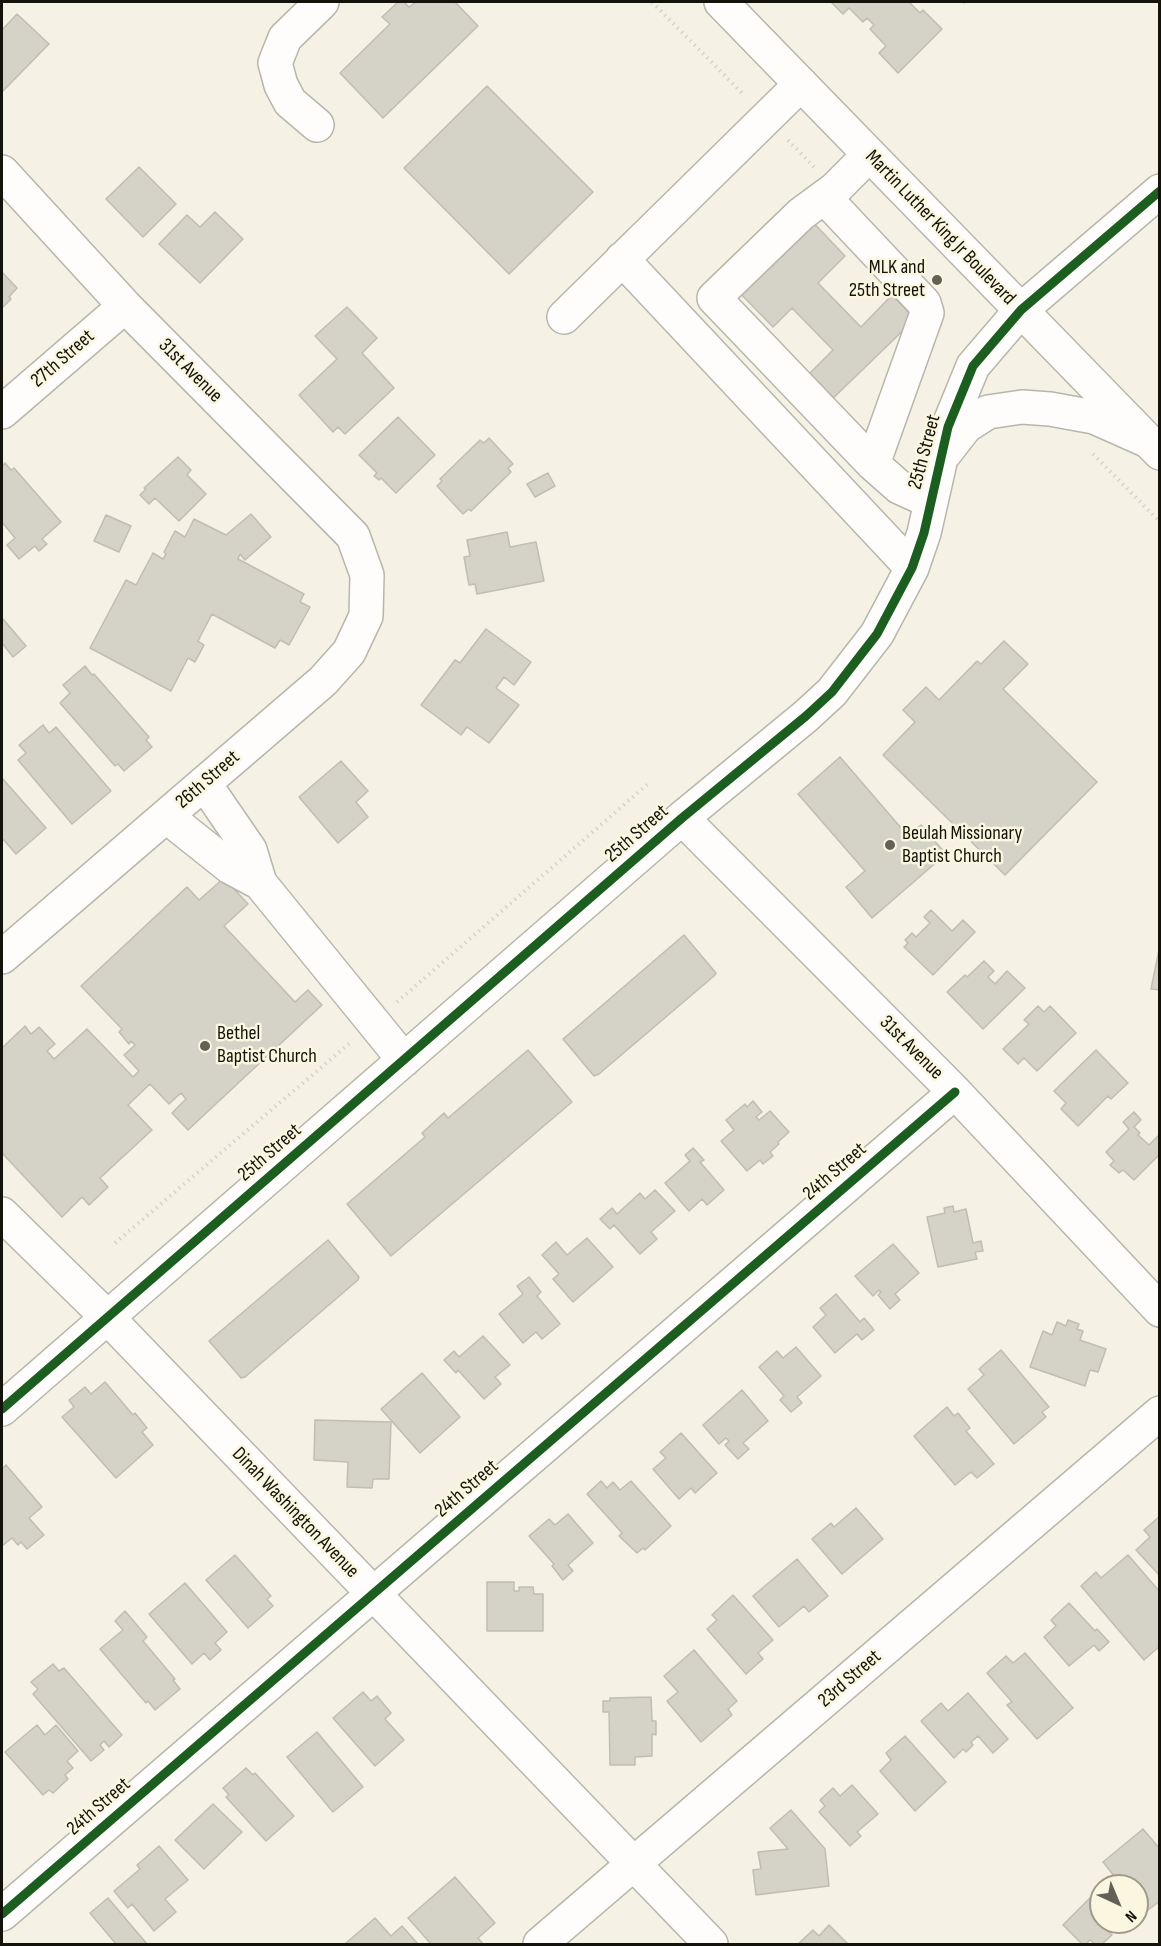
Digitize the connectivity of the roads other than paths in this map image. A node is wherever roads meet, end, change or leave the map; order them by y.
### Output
1 (322, 2) edge
2 (721, 2) edge
3 (801, 84) junction
4 (317, 124) dead end
5 (869, 155) junction
6 (2, 172) edge
7 (1160, 191) edge
8 (824, 197) junction
9 (622, 259) junction
10 (125, 306) junction
11 (1021, 310) junction
12 (564, 317) dead end
13 (2, 412) edge
14 (1154, 447) edge
15 (939, 461) junction
16 (873, 464) junction
17 (930, 501) junction
18 (912, 568) junction
19 (367, 575) joint
20 (204, 783) junction
21 (166, 816) junction
22 (682, 818) junction
23 (260, 883) junction
24 (2, 957) edge
25 (404, 1060) junction
26 (955, 1092) junction
27 (2, 1214) edge
28 (1160, 1310) edge
29 (108, 1318) junction
30 (2, 1409) edge
31 (1160, 1413) edge
32 (373, 1594) junction
33 (632, 1865) junction
34 (2, 1914) edge
35 (540, 1944) edge
36 (711, 1944) edge

1 - 4 street
2 - 3 street, Martin Luther King Jr Boulevard
3 - 5 street, Martin Luther King Jr Boulevard
3 - 9 street
5 - 8 street
5 - 11 street, Martin Luther King Jr Boulevard
6 - 10 street, 31st Avenue
7 - 11 street, 25th Street
8 - 16 street
8 - 16 street
9 - 12 street
9 - 18 street
10 - 13 street, 27th Street
10 - 19 street, 31st Avenue
11 - 14 street, Martin Luther King Jr Boulevard
11 - 15 street, 25th Street
14 - 15 street
15 - 17 street, 25th Street
16 - 17 street
17 - 18 street, 25th Street
18 - 22 street, 25th Street
19 - 20 street, 26th Street
20 - 21 street, 26th Street
20 - 23 street
21 - 23 street
21 - 24 street, 26th Street
22 - 25 street, 25th Street
22 - 26 street, 31st Avenue
23 - 25 street
25 - 29 street, 25th Street
26 - 28 street, 31st Avenue
26 - 32 street, 24th Street
27 - 29 street, Dinah Washington Avenue
29 - 30 street, 25th Street
29 - 32 street, Dinah Washington Avenue
31 - 33 street, 23rd Street
32 - 33 street, Dinah Washington Avenue
32 - 34 street, 24th Street
33 - 35 street, 23rd Street
33 - 36 street, Dinah Washington Avenue

